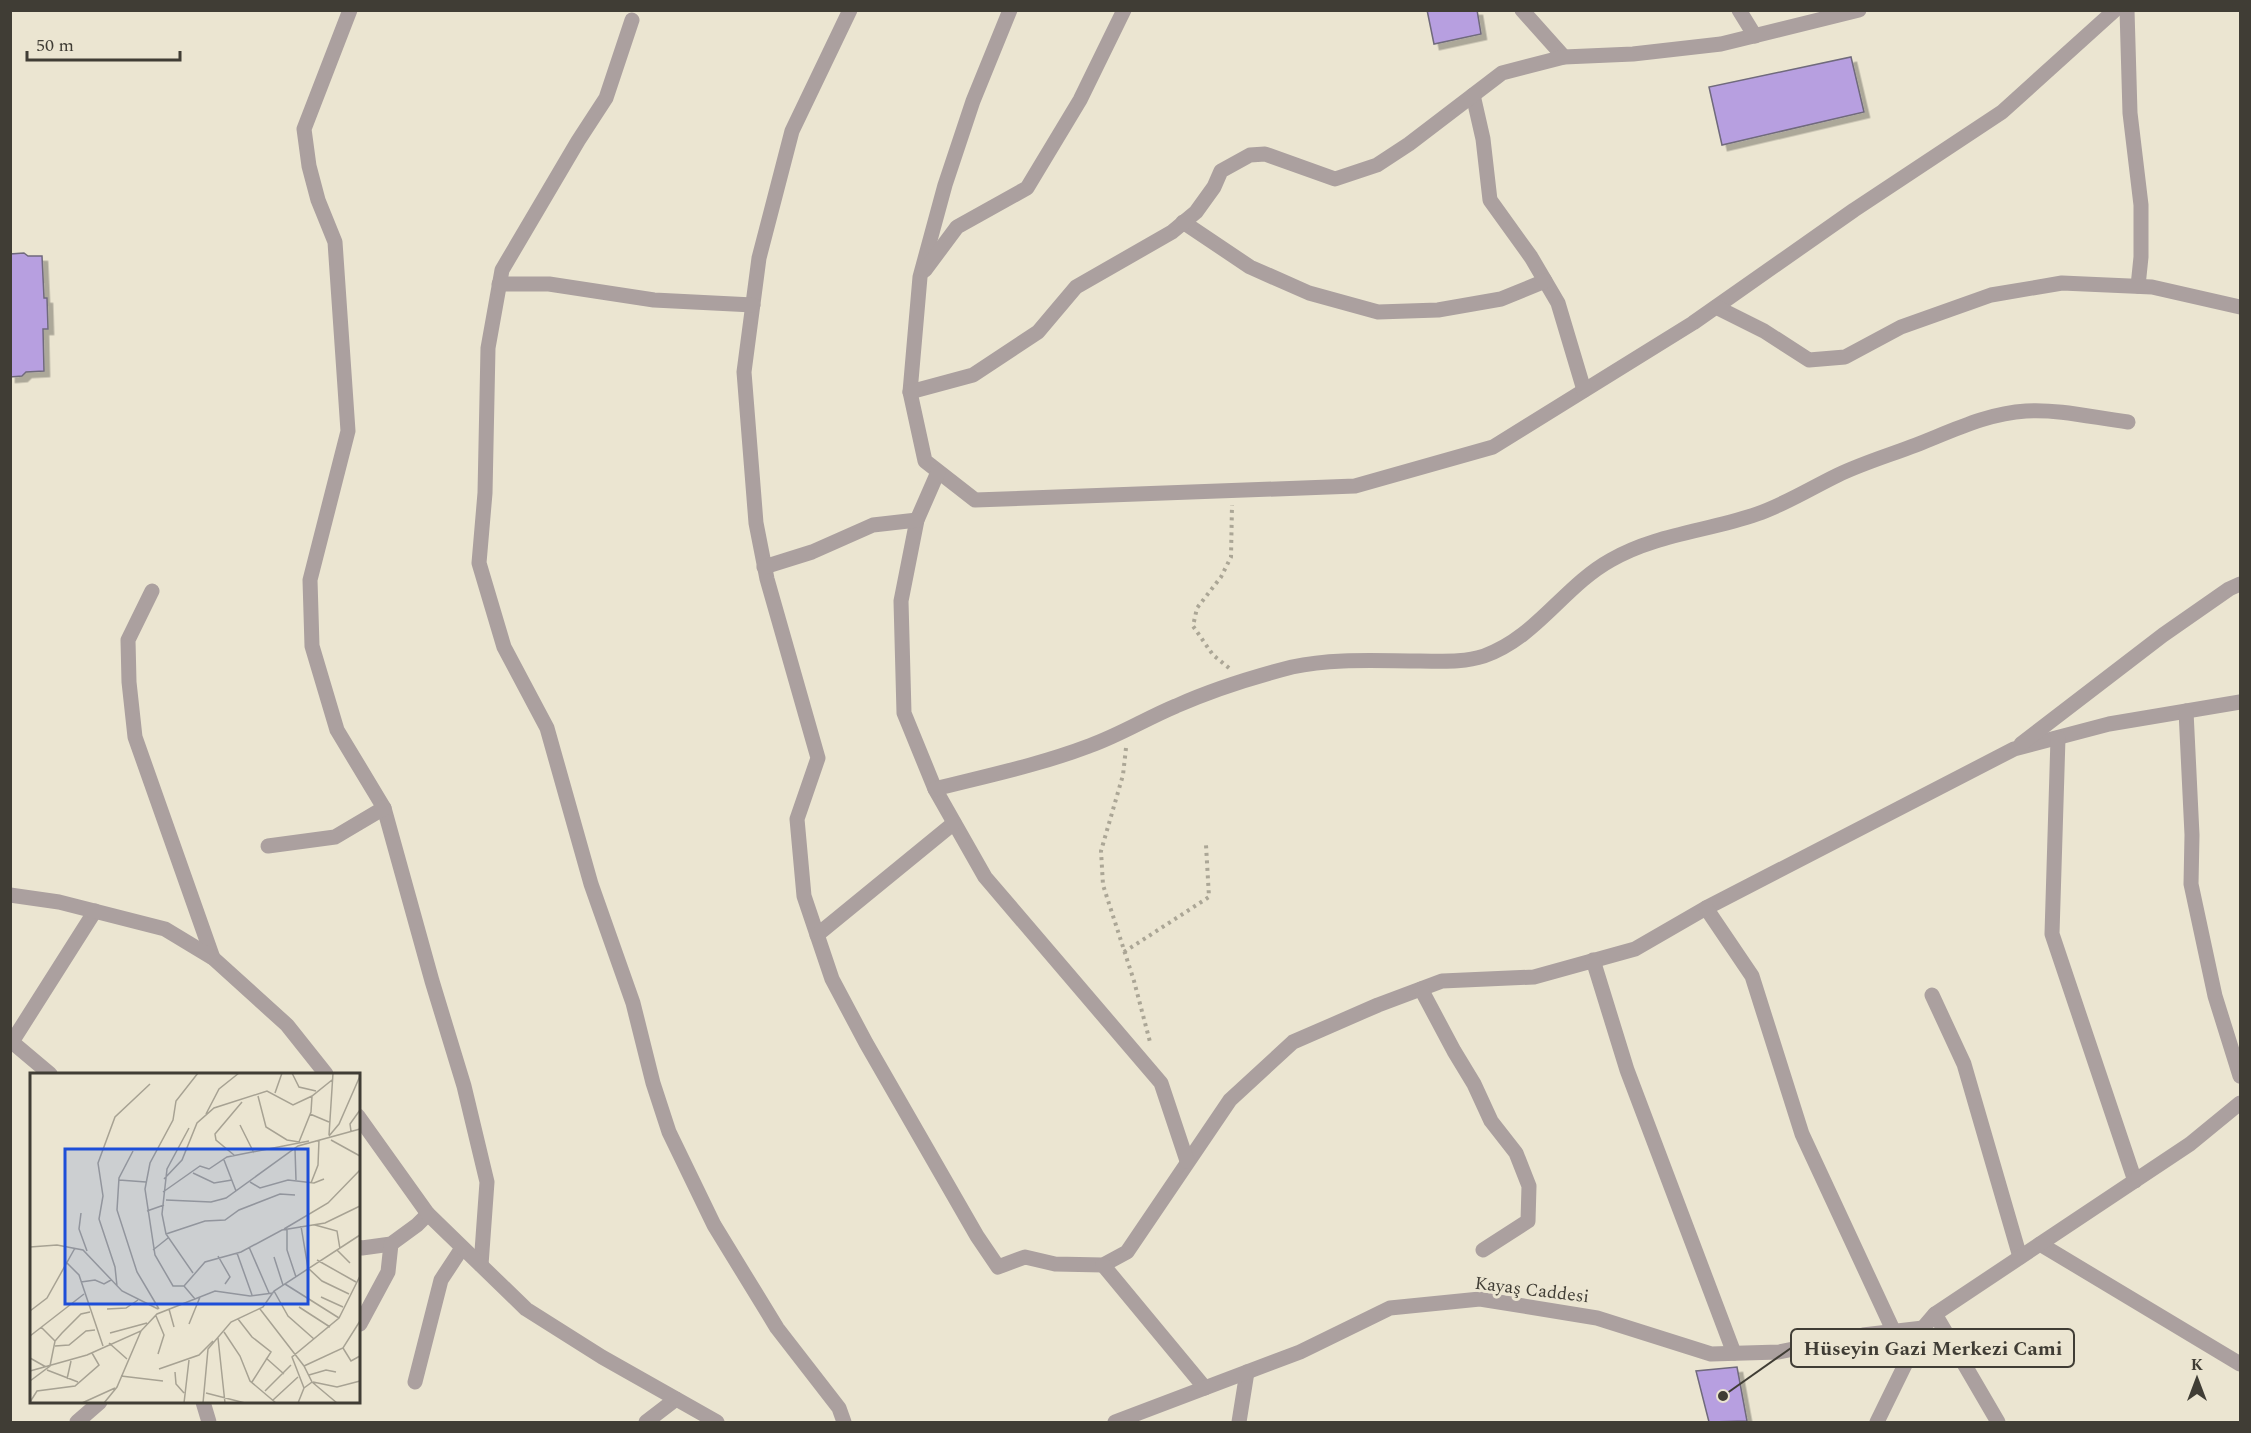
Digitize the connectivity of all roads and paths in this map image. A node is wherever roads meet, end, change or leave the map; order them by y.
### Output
1 (350, 10) edge
2 (850, 10) edge
3 (1010, 10) edge
4 (1124, 10) edge
5 (1522, 10) edge
6 (1739, 10) edge
7 (1859, 10) edge
8 (2115, 10) edge
9 (2127, 10) edge
10 (632, 20) dead end
11 (1755, 36) junction
12 (1564, 57) junction
13 (1473, 95) junction
14 (1183, 222) junction
15 (920, 278) junction
16 (1545, 281) junction
17 (499, 284) junction
18 (2138, 286) junction
19 (753, 305) junction
20 (1716, 307) junction
21 (2241, 307) edge
22 (1584, 390) junction
23 (910, 393) junction
24 (2128, 422) dead end
25 (938, 472) junction
26 (1233, 492) junction
27 (917, 520) junction
28 (764, 567) junction
29 (2241, 584) edge
30 (152, 591) dead end
31 (1243, 681) junction
32 (2241, 702) edge
33 (2187, 711) junction
34 (1128, 730) junction
35 (2058, 738) junction
36 (2014, 749) junction
37 (935, 789) junction
38 (384, 808) junction
39 (954, 823) junction
40 (1206, 845) dead end
41 (267, 846) dead end
42 (10, 895) edge
43 (1706, 908) junction
44 (95, 911) junction
45 (817, 935) junction
46 (1125, 952) junction
47 (213, 958) junction
48 (1593, 960) junction
49 (1421, 989) junction
50 (1932, 995) dead end
51 (11, 1043) edge
52 (1152, 1049) dead end
53 (49, 1073) edge
54 (325, 1073) edge
55 (2241, 1076) edge
56 (2241, 1103) edge
57 (360, 1119) edge
58 (1187, 1161) junction
59 (2135, 1180) junction
60 (428, 1214) junction
61 (391, 1244) junction
62 (2040, 1244) junction
63 (360, 1248) edge
64 (462, 1248) junction
65 (1483, 1250) dead end
66 (2020, 1257) junction
67 (481, 1265) junction
68 (1102, 1265) junction
69 (1935, 1314) junction
70 (360, 1324) edge
71 (1923, 1328) junction
72 (1894, 1332) junction
73 (1734, 1353) junction
74 (2241, 1364) edge
75 (1247, 1372) junction
76 (415, 1382) dead end
77 (1205, 1388) junction
78 (676, 1399) junction
79 (98, 1403) edge
80 (204, 1403) edge
81 (77, 1422) edge
82 (209, 1422) edge
83 (646, 1422) edge
84 (717, 1422) edge
85 (844, 1422) edge
86 (1115, 1422) edge
87 (1239, 1422) edge
88 (1877, 1422) edge
89 (1998, 1422) edge

1 - 38 street
2 - 19 street
3 - 15 street
4 - 15 street
5 - 12 street
6 - 11 street
7 - 11 street
8 - 20 street
9 - 18 street
10 - 17 street
11 - 12 street
12 - 13 street
13 - 14 street
13 - 16 street
14 - 16 street
14 - 23 street
15 - 23 street
16 - 22 street
17 - 19 street
17 - 85 street
18 - 20 street
18 - 21 street
19 - 28 street
20 - 22 street
22 - 26 street
23 - 25 street
24 - 31 street
25 - 26 street
25 - 27 street
26 - 31 path
27 - 28 street
27 - 37 street
28 - 45 street
29 - 36 street
30 - 47 street
31 - 34 street
32 - 33 street
33 - 35 street
33 - 55 street
34 - 37 street
34 - 46 path
35 - 36 street
35 - 59 street
36 - 43 street
37 - 39 street
38 - 41 street
38 - 67 street
39 - 45 street
39 - 58 street
40 - 46 path
42 - 44 street
43 - 48 street
43 - 72 street
44 - 47 street
44 - 51 street
45 - 68 street
46 - 52 path
47 - 54 street
48 - 49 street
48 - 73 street
49 - 58 street
49 - 65 street
50 - 66 street
51 - 53 street
56 - 59 street
57 - 60 street
58 - 68 street
59 - 62 street
60 - 61 street
60 - 64 street
61 - 63 street
61 - 70 street
62 - 66 street
62 - 74 street
64 - 67 street
64 - 76 street
66 - 69 street
67 - 78 street
68 - 77 street
69 - 71 street
69 - 89 street
71 - 72 street, Kayaş Caddesi
71 - 88 street
72 - 73 street, Kayaş Caddesi
73 - 75 street, Kayaş Caddesi
75 - 77 street, Kayaş Caddesi
75 - 87 street
77 - 86 street, Kayaş Caddesi
78 - 83 street
78 - 84 street
79 - 81 street
80 - 82 street

